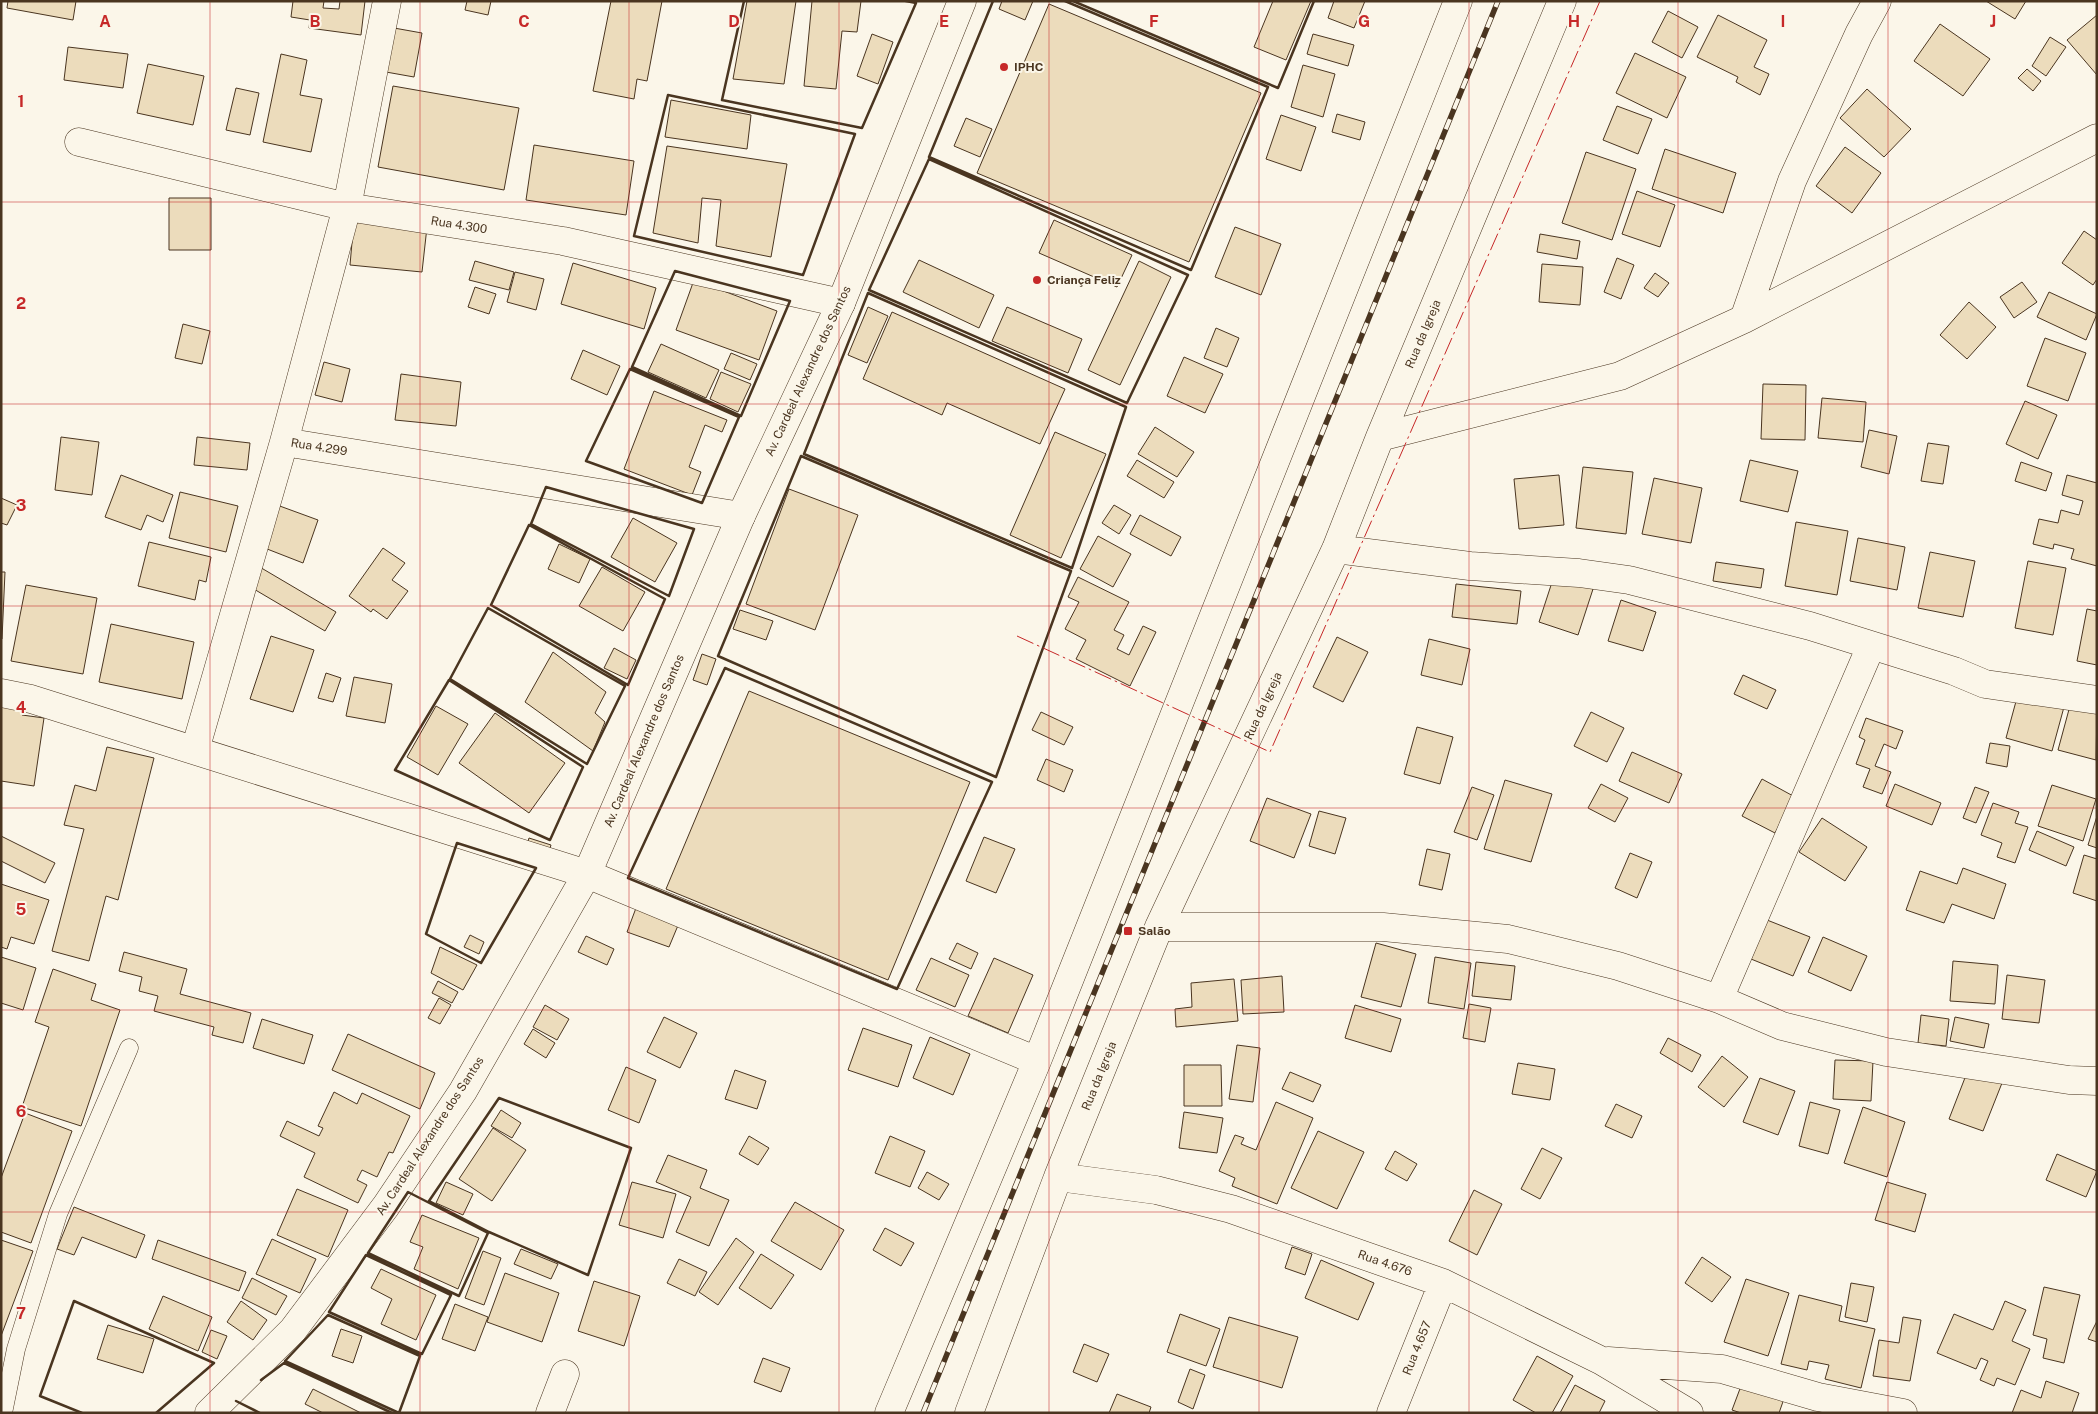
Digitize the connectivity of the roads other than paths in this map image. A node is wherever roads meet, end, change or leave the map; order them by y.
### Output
1 (387, 1) edge
2 (962, 1) edge
3 (1458, 1) edge
4 (1562, 1) edge
5 (1877, 1) edge
6 (2097, 138) edge
7 (79, 142) dead end
8 (347, 207) junction
9 (841, 303) junction
10 (1744, 319) junction
11 (1380, 437) junction
12 (284, 442) junction
13 (741, 516) junction
14 (1336, 549) junction
15 (1871, 646) junction
16 (1, 694) edge
17 (2097, 700) edge
18 (195, 750) junction
19 (587, 874) junction
20 (1159, 927) junction
21 (1719, 999) junction
22 (129, 1048) dead end
23 (1037, 1061) junction
24 (2097, 1081) edge
25 (1058, 1177) junction
26 (1443, 1283) junction
27 (1602, 1361) junction
28 (565, 1374) dead end
29 (3, 1413) edge
30 (209, 1413) edge
31 (550, 1413) edge
32 (889, 1413) edge
33 (969, 1413) edge
34 (1391, 1413) edge
35 (1689, 1413) edge
36 (1903, 1413) edge

1 - 8 street, Rua 4.299
2 - 9 street, Av. Cardeal Alexandre dos Santos
3 - 23 street
4 - 11 street, Rua da Igreja
5 - 10 street
6 - 10 street
7 - 8 street, Rua 4.300
8 - 9 street, Rua 4.300
8 - 12 street, Rua 4.299
9 - 13 street, Av. Cardeal Alexandre dos Santos
10 - 11 street
11 - 14 street, Rua da Igreja
12 - 13 street, Rua 4.299
12 - 18 street
13 - 19 street, Av. Cardeal Alexandre dos Santos
14 - 15 street
14 - 20 street, Rua da Igreja
15 - 17 street
15 - 21 street
16 - 18 street
18 - 19 street
19 - 23 street
19 - 30 street, Av. Cardeal Alexandre dos Santos
20 - 21 street
20 - 25 street, Rua da Igreja
21 - 24 street
22 - 29 lane
23 - 32 street
25 - 26 street, Rua 4.676
25 - 33 street, Rua da Igreja
26 - 27 street, Rua 4.676
26 - 34 street, Rua 4.657
27 - 35 street, Rua 4.676
27 - 36 street
28 - 31 street

